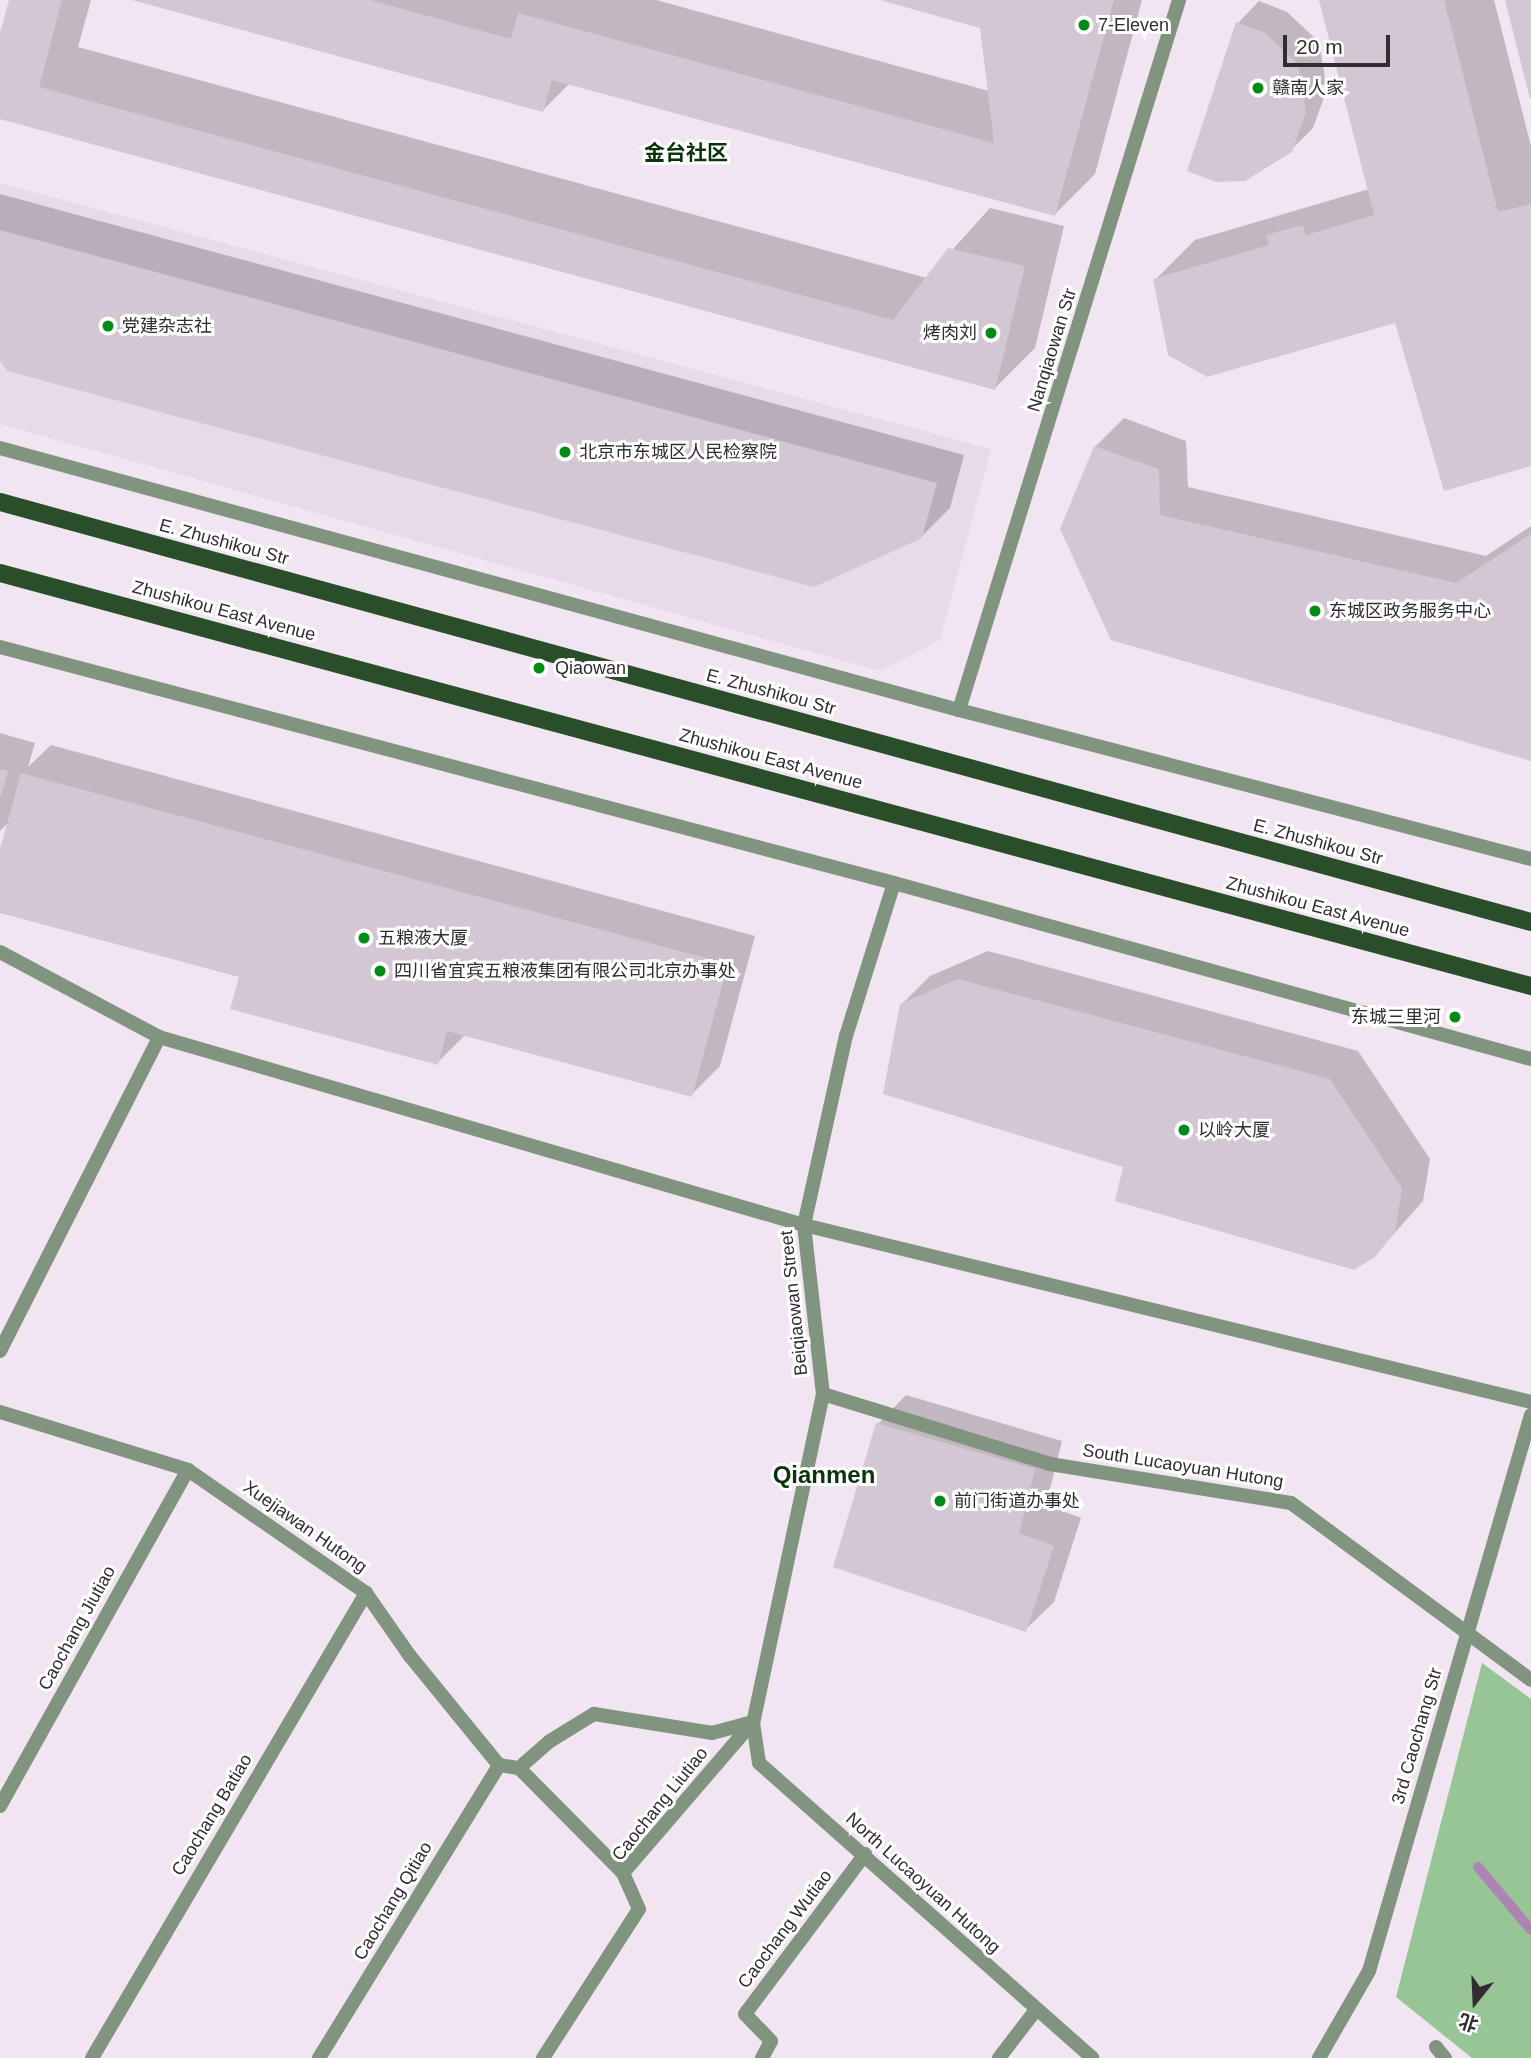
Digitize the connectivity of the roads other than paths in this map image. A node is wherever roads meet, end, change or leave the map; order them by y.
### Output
1 (1178, 0) edge
2 (0, 448) edge
3 (0, 502) edge
4 (0, 573) edge
5 (0, 648) edge
6 (959, 710) junction
7 (1531, 859) edge
8 (894, 883) junction
9 (1531, 922) edge
10 (0, 952) edge
11 (1531, 986) edge
12 (159, 1037) junction
13 (1531, 1059) edge
14 (804, 1225) junction
15 (0, 1351) edge
16 (823, 1394) junction
17 (1531, 1402) edge
18 (0, 1412) edge
19 (1531, 1415) edge
20 (188, 1470) junction
21 (366, 1593) junction
22 (1467, 1633) junction
23 (1531, 1680) edge
24 (753, 1722) junction
25 (499, 1765) junction
26 (519, 1768) junction
27 (0, 1805) edge
28 (865, 1854) junction
29 (624, 1873) junction
30 (1035, 2011) junction
31 (92, 2058) edge
32 (319, 2058) edge
33 (543, 2058) edge
34 (762, 2058) edge
35 (999, 2058) edge
36 (1092, 2058) edge
37 (1320, 2058) edge

1 - 6 street, Nanqiaowan Str
2 - 6 street
3 - 9 main road, E. Zhushikou Str
4 - 11 main road, Zhushikou East Avenue
5 - 8 street
6 - 7 street
8 - 13 street
8 - 14 street, Beiqiaowan Street
10 - 12 street
12 - 14 street
12 - 15 street
14 - 16 street, Beiqiaowan Street
14 - 17 street
16 - 22 street, South Lucaoyuan Hutong
16 - 24 street, Beiqiaowan Street
18 - 20 street, Xuejiawan Hutong
19 - 22 street, 3rd Caochang Str
20 - 21 street, Xuejiawan Hutong
20 - 27 street, Caochang Jiutiao
21 - 25 street, Xuejiawan Hutong
21 - 31 street, Caochang Batiao
22 - 23 street, South Lucaoyuan Hutong
22 - 37 street, 3rd Caochang Str
24 - 26 street
24 - 28 street, North Lucaoyuan Hutong
24 - 29 street, Caochang Liutiao
25 - 26 street
25 - 32 street, Caochang Qitiao
26 - 29 street
28 - 30 street, North Lucaoyuan Hutong
28 - 34 street, Caochang Wutiao
29 - 33 street, Caochang Liutiao
30 - 35 street
30 - 36 street, North Lucaoyuan Hutong

